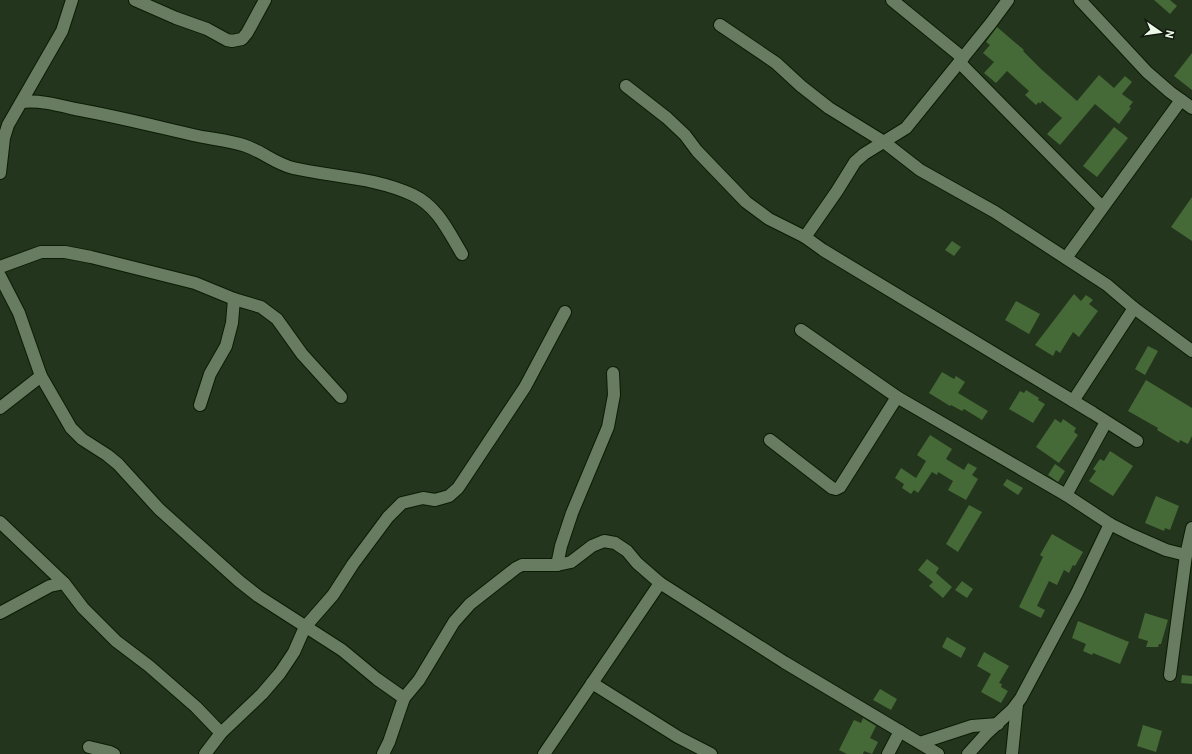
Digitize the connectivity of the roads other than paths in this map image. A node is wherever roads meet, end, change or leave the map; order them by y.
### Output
1 (72, 0) edge
2 (135, 0) edge
3 (265, 0) edge
4 (892, 0) edge
5 (1008, 0) edge
6 (1080, 0) edge
7 (720, 25) dead end
8 (961, 61) junction
9 (626, 86) dead end
10 (1181, 100) junction
11 (22, 102) junction
12 (1192, 108) edge
13 (884, 142) junction
14 (0, 173) edge
15 (1102, 207) junction
16 (805, 237) junction
17 (462, 254) dead end
18 (1066, 258) junction
19 (0, 267) edge
20 (0, 276) edge
21 (234, 299) junction
22 (1134, 308) junction
23 (565, 312) dead end
24 (801, 330) dead end
25 (1192, 351) edge
26 (613, 373) dead end
27 (41, 376) junction
28 (341, 397) dead end
29 (897, 397) junction
30 (1073, 400) junction
31 (200, 405) dead end
32 (0, 408) edge
33 (1106, 422) junction
34 (770, 440) dead end
35 (1136, 441) dead end
36 (1066, 495) junction
37 (0, 522) edge
38 (1110, 524) junction
39 (1192, 528) edge
40 (1190, 541) edge
41 (1186, 555) junction
42 (557, 565) junction
43 (660, 583) junction
44 (64, 584) junction
45 (0, 613) edge
46 (305, 627) junction
47 (1170, 675) dead end
48 (592, 683) junction
49 (404, 698) junction
50 (1017, 703) junction
51 (998, 724) junction
52 (900, 731) junction
53 (221, 734) junction
54 (920, 743) junction
55 (88, 747) dead end
56 (114, 754) edge
57 (205, 754) edge
58 (383, 754) edge
59 (544, 754) edge
60 (711, 754) edge
61 (888, 754) edge
62 (938, 754) edge
63 (968, 754) edge
64 (1012, 754) edge

1 - 11 street
2 - 3 street
4 - 8 street
5 - 8 street
6 - 10 street
7 - 13 street
8 - 13 street
8 - 15 street
9 - 16 street
10 - 12 street
10 - 15 street
11 - 14 street
11 - 17 street
13 - 16 street
13 - 18 street
15 - 18 street
16 - 30 street
18 - 22 street
19 - 21 street
20 - 27 street
21 - 28 street
21 - 31 street
22 - 25 street
22 - 30 street
23 - 46 street
24 - 29 street
26 - 42 street
27 - 32 street
27 - 46 street
29 - 34 street
29 - 36 street
30 - 33 street
33 - 35 street
33 - 36 street
36 - 38 street
37 - 44 street
38 - 41 street
38 - 50 street
39 - 40 street
40 - 41 street
41 - 47 street
42 - 43 street
42 - 49 street
43 - 48 street
43 - 52 street
44 - 45 street
44 - 53 street
46 - 49 street
46 - 53 street
48 - 59 street
48 - 60 street
49 - 58 street
50 - 51 street
50 - 64 street
51 - 54 street
51 - 63 street
52 - 54 street
52 - 61 street
53 - 57 street
54 - 62 street
55 - 56 street

